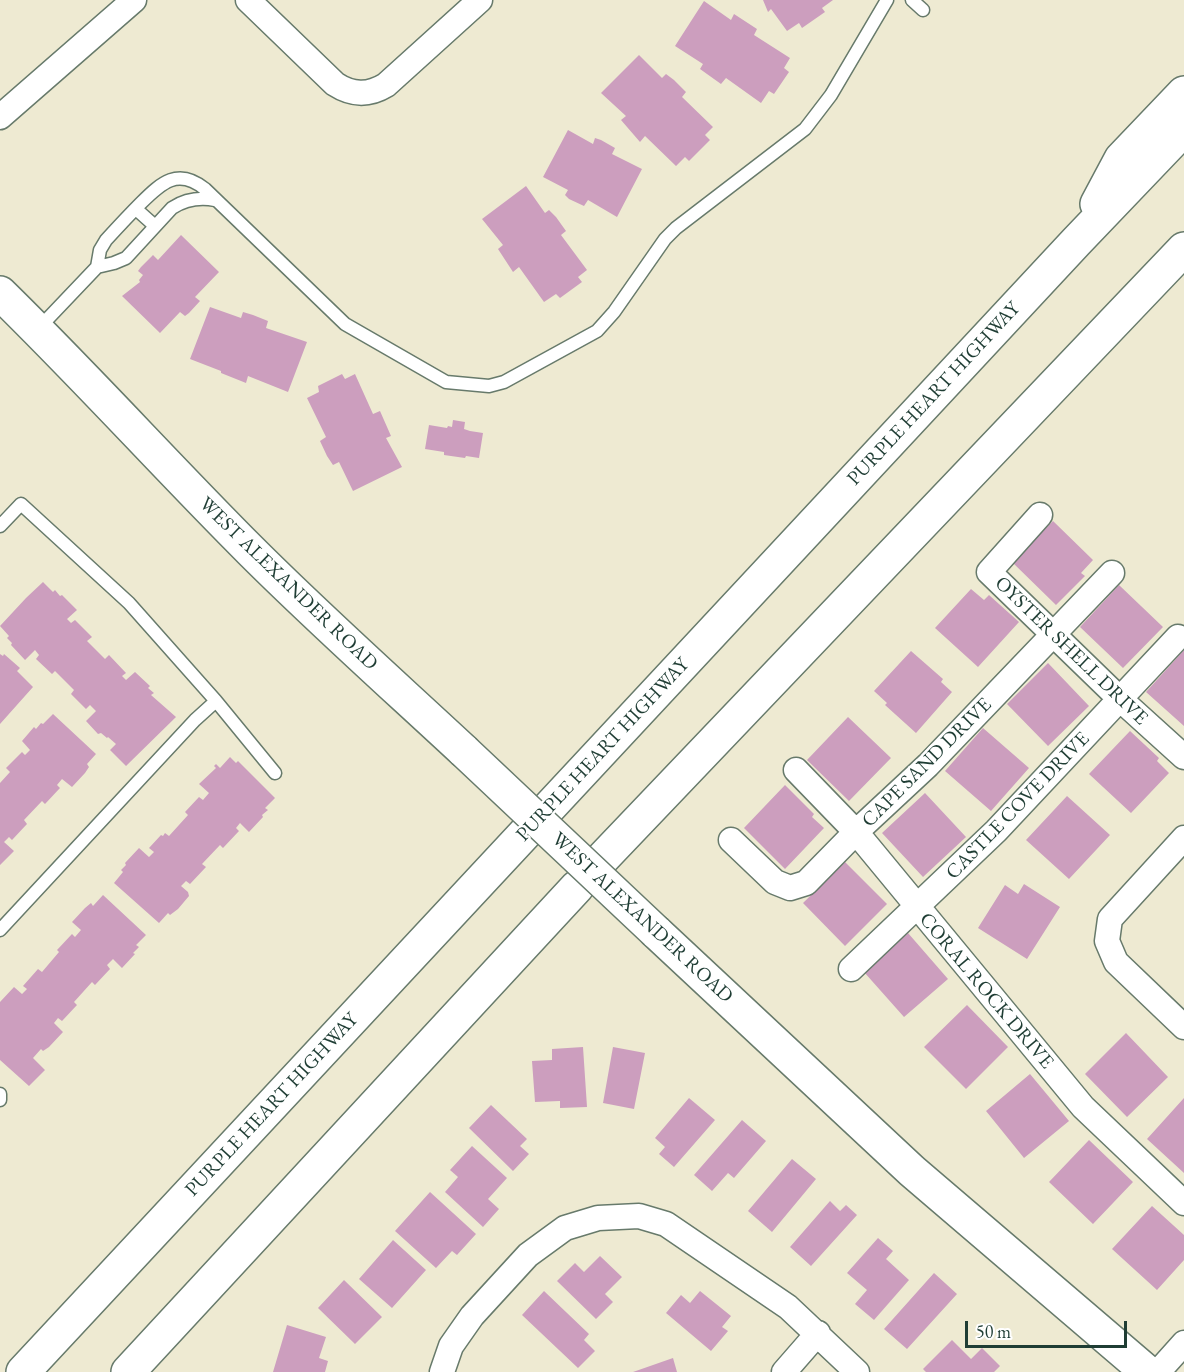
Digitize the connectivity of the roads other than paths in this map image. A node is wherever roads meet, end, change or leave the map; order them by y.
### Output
1 (134, 0) edge
2 (248, 0) edge
3 (480, 0) edge
4 (887, 0) edge
5 (912, 0) edge
6 (923, 10) dead end
7 (1184, 93) edge
8 (0, 117) edge
9 (1184, 129) edge
10 (215, 200) junction
11 (136, 209) junction
12 (155, 226) junction
13 (1076, 242) junction
14 (1184, 249) edge
15 (97, 267) junction
16 (0, 293) edge
17 (38, 330) junction
18 (1040, 515) dead end
19 (0, 526) edge
20 (1112, 573) dead end
21 (1053, 635) junction
22 (1178, 637) dead end
23 (1121, 700) junction
24 (216, 701) junction
25 (1184, 757) edge
26 (796, 770) dead end
27 (275, 773) dead end
28 (856, 832) junction
29 (1184, 838) edge
30 (730, 840) dead end
31 (601, 860) dead end
32 (576, 887) dead end
33 (916, 908) junction
34 (0, 930) edge
35 (851, 969) dead end
36 (1184, 1027) edge
37 (0, 1094) edge
38 (0, 1100) edge
39 (1184, 1203) edge
40 (818, 1333) junction
41 (1184, 1343) edge
42 (23, 1372) edge
43 (128, 1372) edge
44 (442, 1372) edge
45 (784, 1372) edge
46 (857, 1372) edge
47 (1147, 1372) edge
48 (1158, 1372) edge

1 - 8 street
2 - 3 street
4 - 10 lane
5 - 6 lane
7 - 13 main road
9 - 13 main road, PURPLE HEART HIGHWAY
10 - 11 lane
10 - 12 lane
11 - 12 lane
11 - 15 lane
12 - 15 lane
13 - 42 main road, PURPLE HEART HIGHWAY
14 - 31 main road
15 - 17 lane
16 - 17 main road, WEST ALEXANDER ROAD
17 - 47 main road, WEST ALEXANDER ROAD, bridge
18 - 21 street, OYSTER SHELL DRIVE
19 - 24 lane
20 - 21 street, CAPE SAND DRIVE
21 - 23 street, OYSTER SHELL DRIVE
21 - 28 street, CAPE SAND DRIVE
22 - 23 street, CASTLE COVE DRIVE
23 - 25 street, OYSTER SHELL DRIVE
23 - 33 street, CASTLE COVE DRIVE
24 - 27 lane
24 - 34 lane
26 - 28 street, CORAL ROCK DRIVE
28 - 30 street, CAPE SAND DRIVE
28 - 33 street, CORAL ROCK DRIVE
29 - 36 street
32 - 43 main road
33 - 35 street, CASTLE COVE DRIVE
33 - 39 street, CORAL ROCK DRIVE
37 - 38 lane
40 - 44 street
40 - 45 street
40 - 46 street
41 - 48 street

